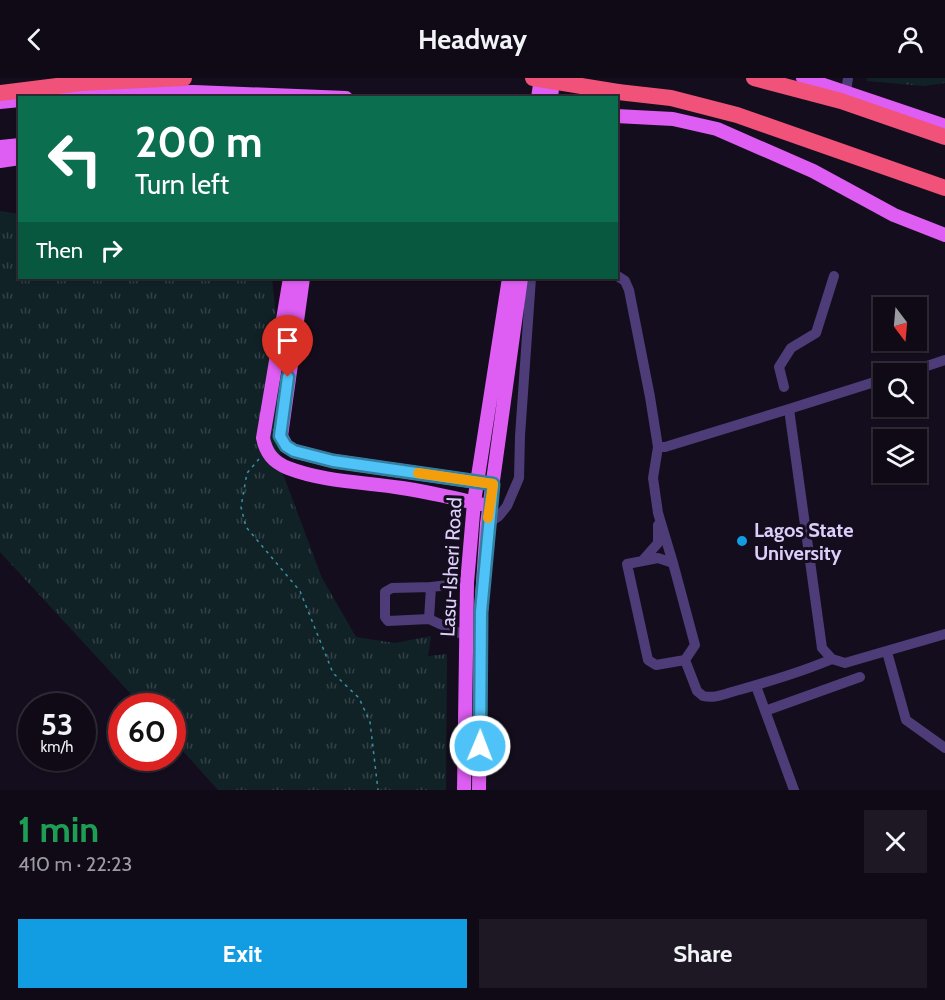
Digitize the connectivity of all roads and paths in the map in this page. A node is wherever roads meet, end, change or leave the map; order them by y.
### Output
1 (184, 78) edge
2 (532, 78) edge
3 (541, 78) edge
4 (553, 78) edge
5 (754, 78) edge
6 (803, 78) edge
7 (847, 85) edge
8 (0, 93) edge
9 (67, 96) edge
10 (295, 96) edge
11 (538, 96) edge
12 (551, 96) edge
13 (18, 100) edge
14 (0, 102) edge
15 (618, 116) edge
16 (945, 126) edge
17 (945, 137) edge
18 (18, 145) edge
19 (0, 147) edge
20 (18, 158) edge
21 (0, 161) edge
22 (945, 188) edge
23 (945, 234) edge
24 (618, 276) edge
25 (834, 276) dead end
26 (290, 279) edge
27 (303, 279) edge
28 (509, 279) edge
29 (521, 279) edge
30 (531, 279) edge
31 (945, 360) edge
32 (927, 366) edge
33 (873, 383) edge
34 (784, 387) dead end
35 (789, 409) junction
36 (658, 447) junction
37 (265, 450) junction
38 (476, 482) junction
39 (493, 484) junction
40 (474, 502) junction
41 (490, 506) junction
42 (658, 513) junction
43 (488, 524) junction
44 (643, 560) junction
45 (673, 563) junction
46 (467, 583) junction
47 (431, 587) junction
48 (429, 620) junction
49 (945, 634) edge
50 (466, 636) junction
51 (887, 652) junction
52 (832, 659) junction
53 (685, 660) junction
54 (860, 677) dead end
55 (756, 686) junction
56 (765, 711) junction
57 (945, 748) edge
58 (378, 790) edge
59 (464, 790) edge
60 (479, 790) edge
61 (794, 790) edge

1 - 8 highway
2 - 22 highway, bridge
3 - 11 main road
4 - 12 main road
5 - 17 highway
6 - 7 main road
7 - 16 main road
9 - 10 main road
13 - 14 main road
15 - 23 main road
18 - 19 main road
20 - 21 main road
24 - 36 lane
25 - 34 lane
26 - 37 main road
27 - 38 main road
28 - 38 main road, Lasu-Isheri Road
29 - 39 main road, Lasu-Isheri Road
30 - 43 lane
31 - 32 lane
33 - 35 lane
35 - 36 lane
35 - 52 lane
36 - 42 lane
37 - 40 main road
37 - 58 path
38 - 39 main road
38 - 40 main road, Lasu-Isheri Road
39 - 41 main road, Lasu-Isheri Road
40 - 41 main road
40 - 46 main road, Lasu-Isheri Road
41 - 43 main road, Lasu-Isheri Road
42 - 44 lane
42 - 45 lane
43 - 60 main road, Lasu-Isheri Road
44 - 45 lane
44 - 53 lane
45 - 53 lane
46 - 47 lane
46 - 50 main road, Lasu-Isheri Road
47 - 48 lane
47 - 48 lane
48 - 50 lane
49 - 51 lane
50 - 59 main road, Lasu-Isheri Road
51 - 52 lane
51 - 57 lane
52 - 55 lane
53 - 55 lane
54 - 56 lane
55 - 56 lane
56 - 61 lane

